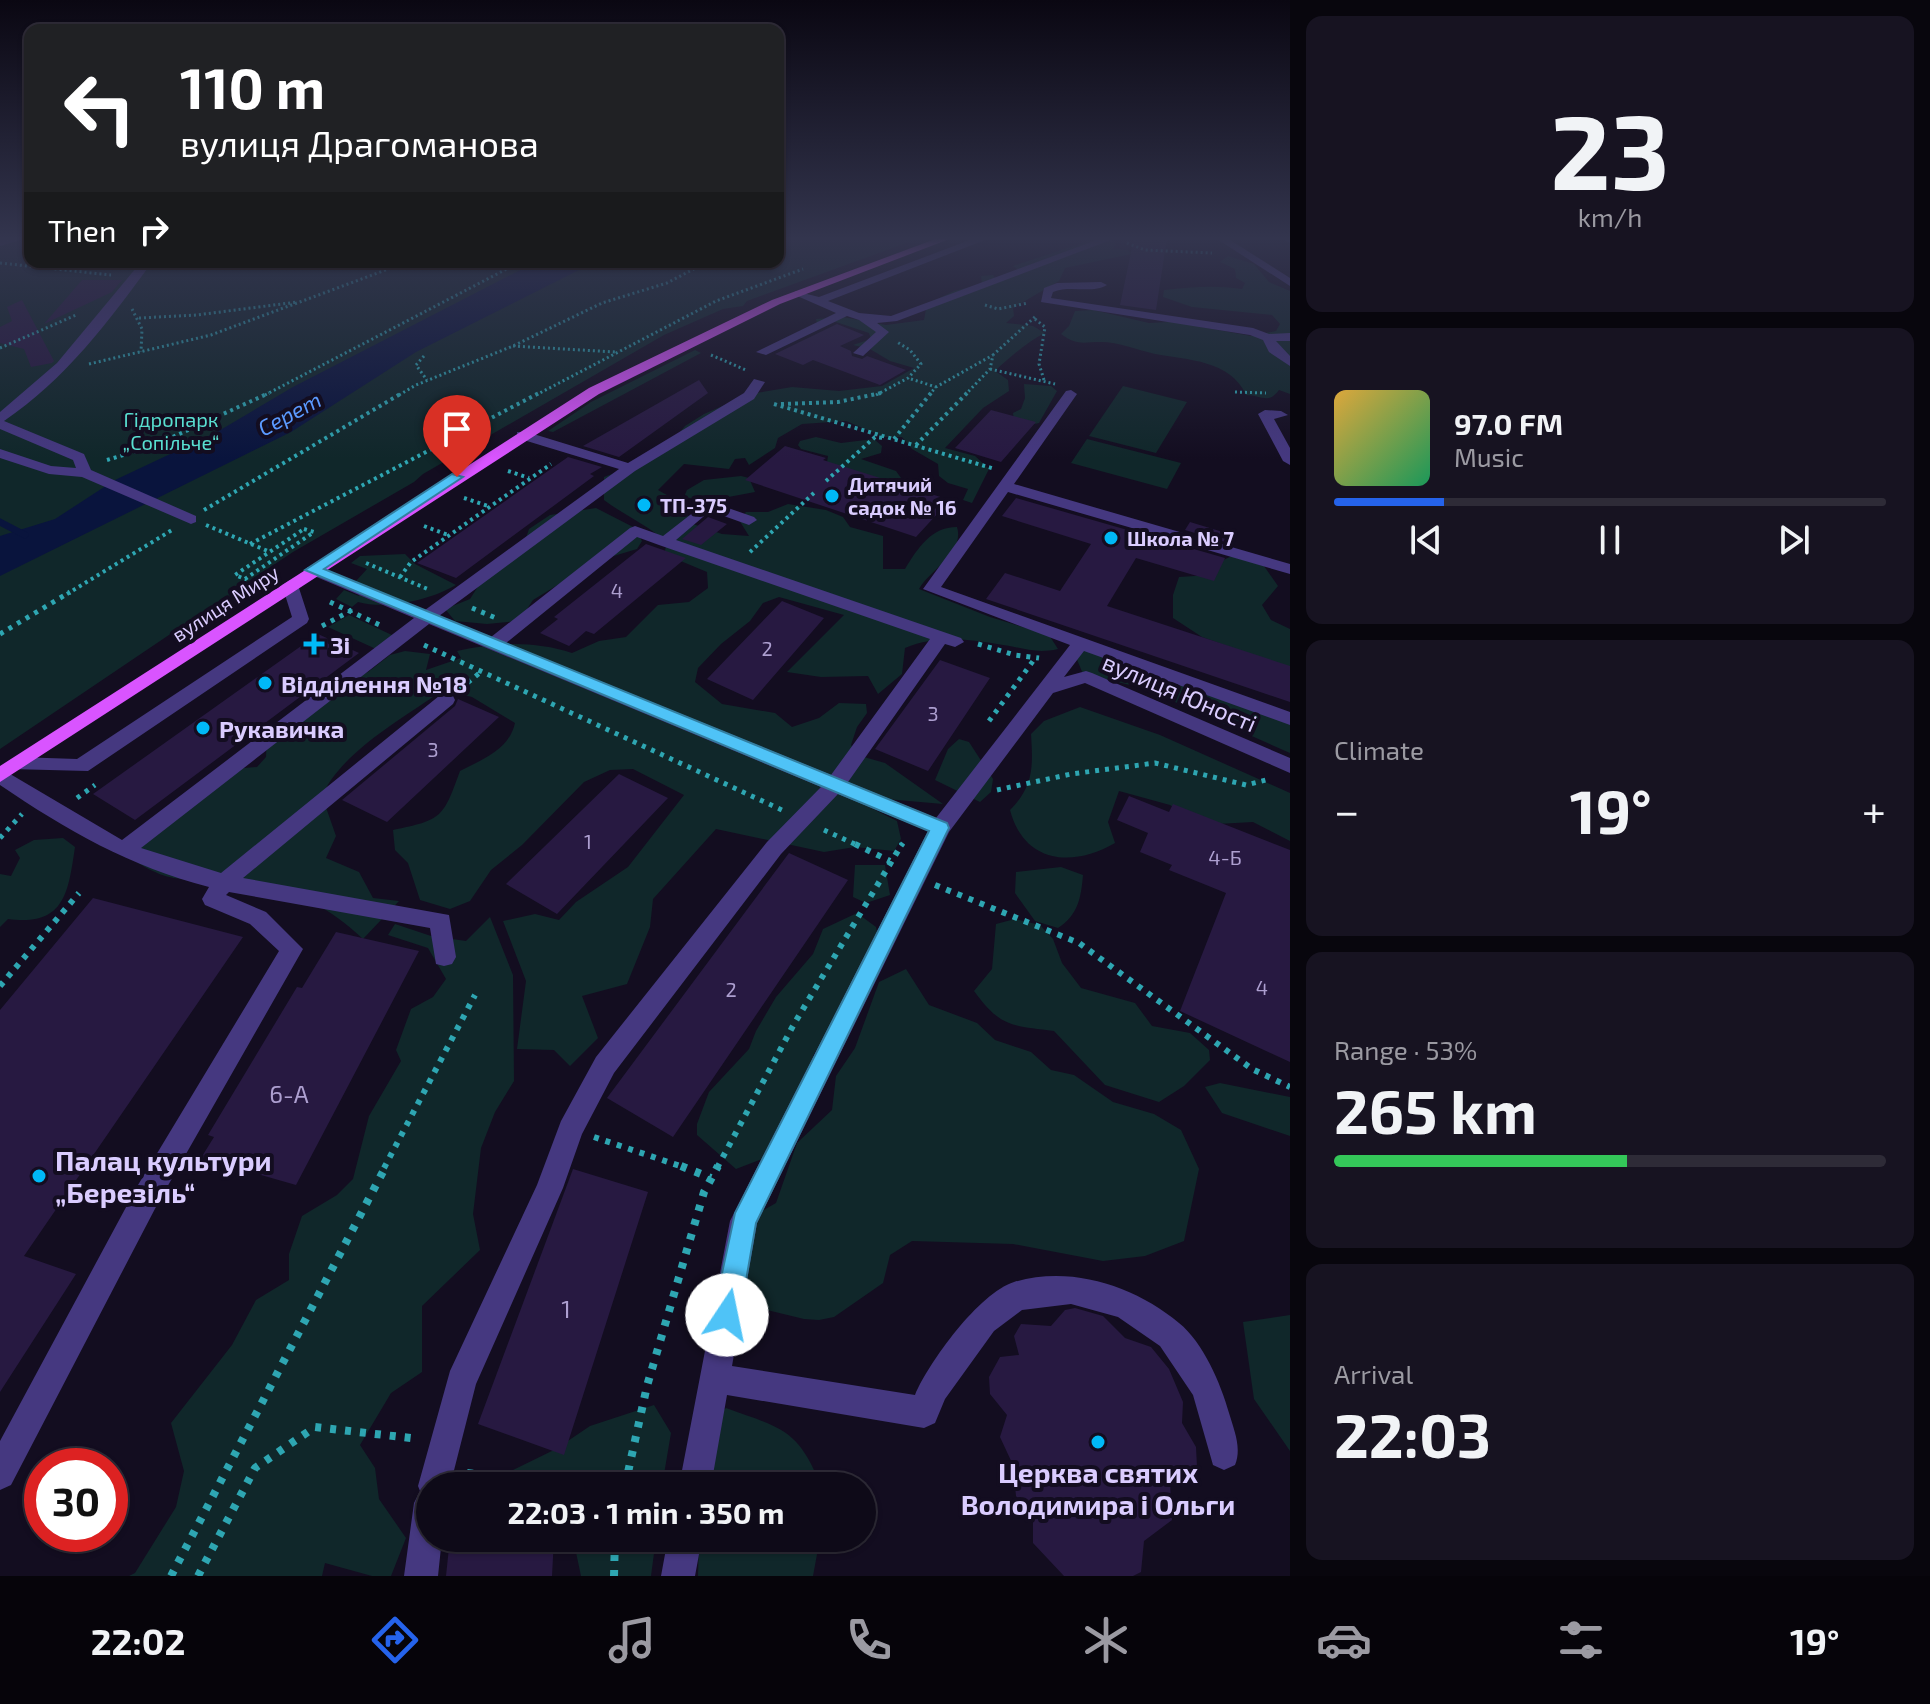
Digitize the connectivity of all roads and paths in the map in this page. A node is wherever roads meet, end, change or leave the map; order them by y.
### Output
1 (89, 312) edge
2 (107, 312) edge
3 (134, 312) edge
4 (226, 312) edge
5 (277, 312) edge
6 (426, 312) edge
7 (584, 312) edge
8 (757, 312) edge
9 (847, 312) joint
10 (913, 312) edge
11 (1039, 312) edge
12 (1120, 312) edge
13 (139, 318) junction
14 (862, 318) junction
15 (1035, 319) junction
16 (883, 332) junction
17 (1290, 337) edge
18 (1268, 338) junction
19 (513, 346) junction
20 (0, 348) edge
21 (616, 352) dead end
22 (762, 352) dead end
23 (141, 353) junction
24 (859, 353) dead end
25 (709, 354) dead end
26 (993, 355) junction
27 (424, 356) dead end
28 (1290, 362) edge
29 (728, 363) dead end
30 (61, 366) junction
31 (990, 369) junction
32 (911, 379) junction
33 (427, 380) junction
34 (759, 382) dead end
35 (936, 387) junction
36 (1235, 392) dead end
37 (1242, 392) dead end
38 (1071, 394) dead end
39 (1281, 415) dead end
40 (0, 421) edge
41 (522, 435) junction
42 (895, 438) junction
43 (47, 443) junction
44 (916, 445) junction
45 (571, 450) junction
46 (7, 456) edge
47 (1290, 461) edge
48 (630, 468) junction
49 (505, 470) dead end
50 (85, 473) junction
51 (530, 478) junction
52 (826, 481) dead end
53 (1005, 486) junction
54 (816, 491) dead end
55 (463, 497) dead end
56 (489, 507) junction
57 (191, 519) junction
58 (749, 520) dead end
59 (421, 525) dead end
60 (449, 535) junction
61 (665, 542) junction
62 (270, 552) junction
63 (735, 567) junction
64 (1290, 569) edge
65 (313, 570) junction
66 (290, 585) junction
67 (375, 595) junction
68 (427, 617) junction
69 (310, 632) dead end
70 (0, 634) edge
71 (1081, 643) junction
72 (493, 644) junction
73 (976, 644) dead end
74 (444, 654) dead end
75 (1067, 664) junction
76 (1049, 688) junction
77 (446, 700) dead end
78 (1290, 719) edge
79 (6, 771) edge
80 (1283, 772) edge
81 (835, 785) junction
82 (966, 795) junction
83 (802, 820) junction
84 (940, 828) junction
85 (124, 850) junction
86 (915, 877) junction
87 (222, 884) junction
88 (79, 893) dead end
89 (444, 957) dead end
90 (0, 986) edge
91 (475, 995) dead end
92 (1290, 1087) edge
93 (570, 1130) junction
94 (711, 1178) junction
95 (715, 1378) junction
96 (446, 1442) junction
97 (1224, 1454) dead end
98 (438, 1472) edge
99 (628, 1472) edge
100 (698, 1472) edge
101 (0, 1474) edge
102 (425, 1552) edge
103 (615, 1552) edge
104 (682, 1552) edge
105 (171, 1576) edge
106 (198, 1576) edge
107 (421, 1576) edge
108 (614, 1576) edge
109 (678, 1576) edge

1 - 20 path
2 - 30 street
3 - 13 path
4 - 13 path
5 - 23 path
6 - 50 path
7 - 19 path
8 - 41 main road, вулиця Миру
9 - 14 street
9 - 22 street
10 - 14 street
11 - 15 path
12 - 18 street
13 - 23 path
14 - 16 street
15 - 26 path
15 - 31 path
16 - 24 street
16 - 32 path
17 - 18 street
18 - 28 street
19 - 21 path
19 - 33 path
23 - 30 path
25 - 29 path
26 - 31 path
26 - 35 path
27 - 33 path
30 - 40 street
31 - 44 path
32 - 35 path
32 - 42 path
33 - 57 path
34 - 48 street
35 - 42 path
36 - 37 path
38 - 53 street
39 - 47 street
40 - 43 street
41 - 45 street
41 - 65 main road, вулиця Миру
42 - 44 path
42 - 52 path
43 - 46 street
43 - 50 street
44 - 53 path
45 - 48 street
45 - 51 path
46 - 50 street
48 - 68 street
49 - 51 path
50 - 57 street
51 - 56 path
53 - 64 street
53 - 71 street
54 - 63 path
55 - 56 path
56 - 60 path
57 - 62 path
57 - 70 path
58 - 61 street
59 - 60 path
60 - 67 path
61 - 63 street
61 - 72 street
62 - 62 path
63 - 81 street
65 - 66 main road, вулиця Миру
65 - 67 street
66 - 79 main road, вулиця Миру
66 - 79 street
67 - 68 street
67 - 69 path
68 - 72 street
68 - 85 street
71 - 75 street
71 - 78 street
72 - 81 street
73 - 75 path
74 - 83 path
75 - 76 street
76 - 80 street, вулиця Юності
76 - 82 street
77 - 87 street
79 - 85 street
80 - 82 path
81 - 83 street
81 - 84 street
82 - 84 street
83 - 93 street
83 - 94 path
84 - 86 street
85 - 87 street
86 - 92 path
86 - 95 street
87 - 89 street
87 - 101 street
88 - 90 path
91 - 105 path
93 - 94 path
93 - 96 street
94 - 99 path
95 - 97 street
95 - 100 street
96 - 98 street
96 - 106 path
102 - 107 street
103 - 108 path
104 - 109 street

